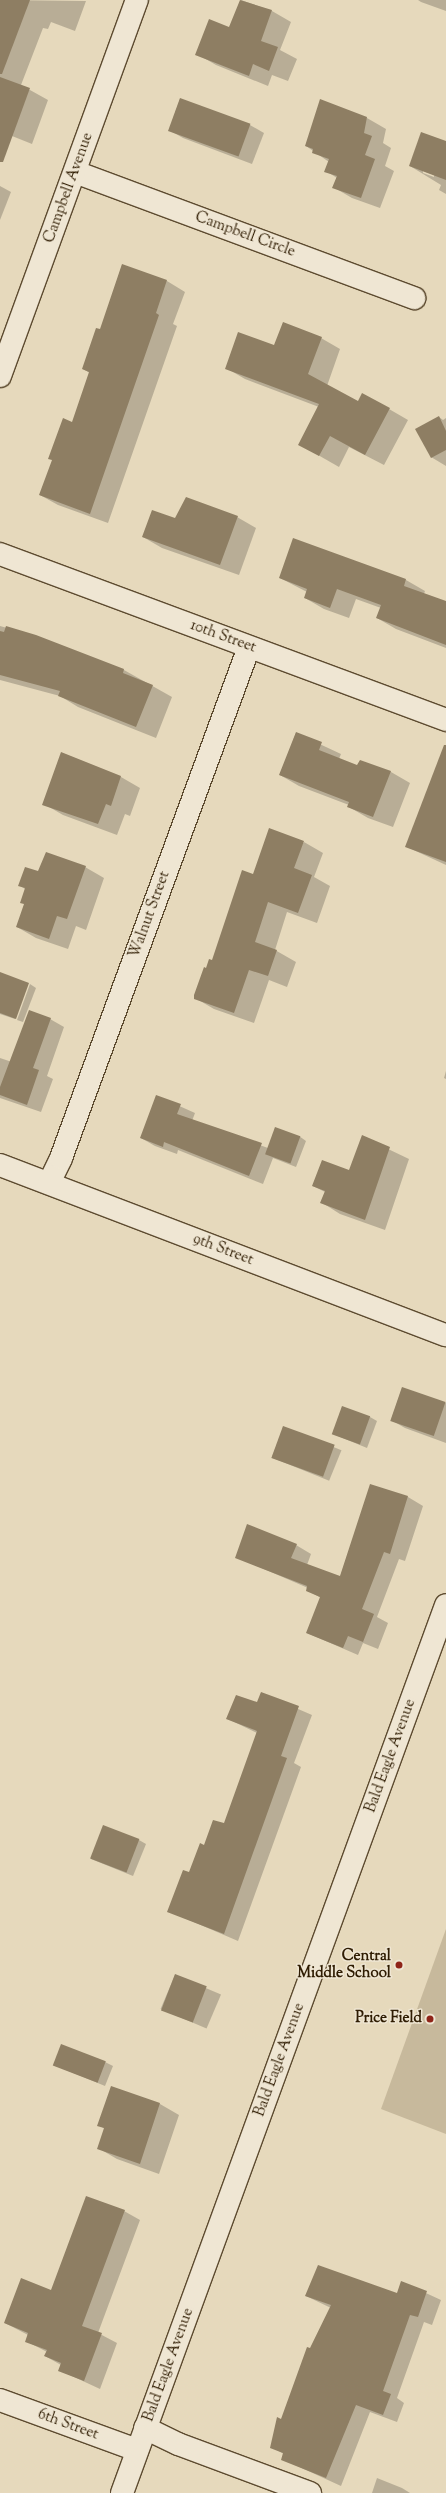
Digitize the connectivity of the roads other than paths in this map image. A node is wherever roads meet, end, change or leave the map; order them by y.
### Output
1 (137, 0) edge
2 (75, 172) junction
3 (414, 298) dead end
4 (0, 376) edge
5 (0, 554) edge
6 (249, 647) junction
7 (446, 720) edge
8 (0, 1165) edge
9 (49, 1183) junction
10 (446, 1335) edge
11 (446, 1605) edge
12 (0, 2400) edge
13 (145, 2428) junction
14 (137, 2450) junction
15 (122, 2493) edge
16 (310, 2493) edge

1 - 2 street, Campbell Avenue
2 - 3 street, Campbell Circle
2 - 4 street, Campbell Avenue
5 - 6 street, 10th Street
6 - 7 street, 10th Street
6 - 9 street, Walnut Street
8 - 9 street, 9th Street
9 - 10 street, 9th Street
11 - 13 street, Bald Eagle Avenue
12 - 14 street, 6th Street
13 - 14 street, Bald Eagle Avenue
13 - 16 street
14 - 15 street, Bald Eagle Avenue

